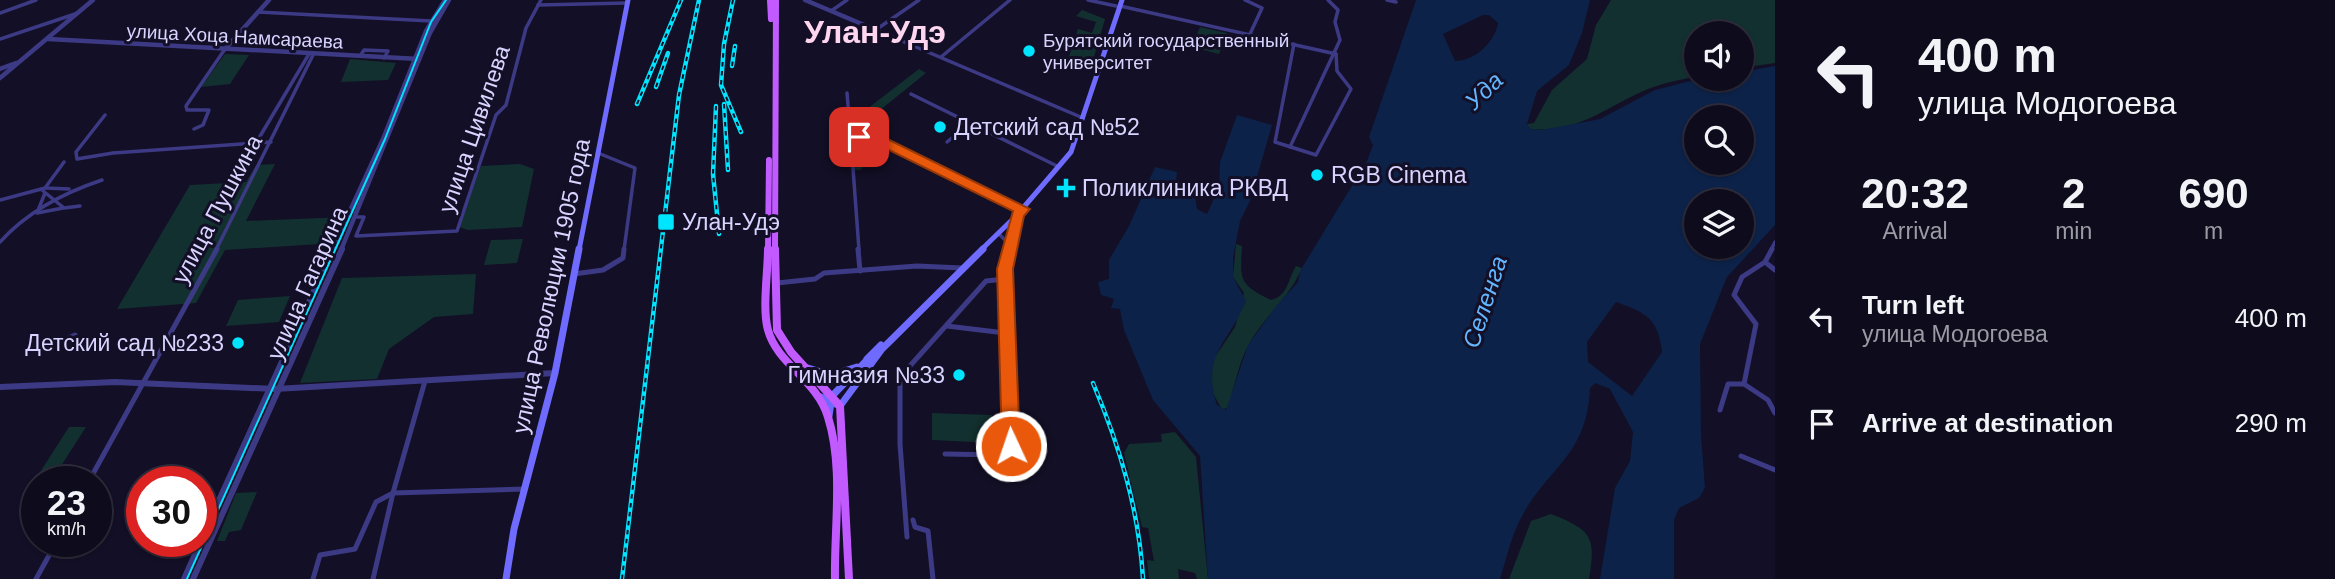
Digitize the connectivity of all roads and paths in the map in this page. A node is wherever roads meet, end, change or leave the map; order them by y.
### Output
1 (36, 0) edge
2 (93, 0) edge
3 (269, 0) edge
4 (447, 0) edge
5 (541, 0) edge
6 (770, 0) edge
7 (776, 0) edge
8 (805, 0) edge
9 (847, 0) edge
10 (919, 0) edge
11 (1010, 0) edge
12 (1088, 0) edge
13 (1245, 0) edge
14 (1328, 0) edge
15 (1387, 0) edge
16 (627, 2) edge
17 (1396, 2) edge
18 (1119, 3) edge
19 (538, 5) junction
20 (831, 11) junction
21 (257, 12) junction
22 (0, 13) edge
23 (78, 13) junction
24 (431, 21) junction
25 (876, 30) junction
26 (1250, 34) junction
27 (0, 39) edge
28 (48, 39) junction
29 (1294, 44) junction
30 (225, 49) junction
31 (311, 54) junction
32 (1336, 54) junction
33 (941, 58) junction
34 (26, 59) junction
35 (418, 59) junction
36 (0, 69) edge
37 (0, 78) edge
38 (847, 93) dead end
39 (911, 94) dead end
40 (105, 115) dead end
41 (1081, 117) junction
42 (969, 124) junction
43 (194, 129) dead end
44 (273, 140) junction
45 (853, 140) junction
46 (947, 142) dead end
47 (256, 143) junction
48 (1290, 147) junction
49 (598, 153) junction
50 (64, 162) dead end
51 (1058, 167) junction
52 (103, 180) dead end
53 (72, 190) junction
54 (44, 191) junction
55 (0, 200) edge
56 (54, 200) junction
57 (80, 205) dead end
58 (64, 208) junction
59 (1020, 210) junction
60 (35, 212) junction
61 (357, 217) junction
62 (998, 233) junction
63 (0, 242) edge
64 (1775, 242) edge
65 (1009, 244) junction
66 (1773, 249) edge
67 (1765, 262) junction
68 (960, 268) junction
69 (1775, 270) edge
70 (860, 271) junction
71 (574, 274) junction
72 (1005, 279) junction
73 (771, 283) junction
74 (947, 326) junction
75 (1005, 333) junction
76 (75, 335) dead end
77 (57, 344) dead end
78 (882, 349) junction
79 (865, 362) junction
80 (807, 367) junction
81 (555, 373) junction
82 (144, 380) junction
83 (425, 381) junction
84 (1744, 384) junction
85 (0, 387) edge
86 (273, 389) junction
87 (821, 397) junction
88 (834, 401) junction
89 (1720, 410) dead end
90 (1775, 413) edge
91 (829, 420) junction
92 (944, 454) dead end
93 (1741, 456) dead end
94 (839, 464) junction
95 (97, 466) edge
96 (1775, 470) edge
97 (525, 489) junction
98 (393, 493) junction
99 (217, 506) edge
100 (913, 520) dead end
101 (907, 537) dead end
102 (48, 557) edge
103 (194, 557) edge
104 (36, 579) edge
105 (184, 579) edge
106 (193, 579) edge
107 (313, 579) edge
108 (373, 579) edge
109 (506, 579) edge
110 (835, 579) edge
111 (849, 579) edge
112 (933, 579) edge

1 - 22 street
2 - 23 street
3 - 21 street
4 - 24 street, улица Гагарина
4 - 35 street, улица Гагарина
5 - 19 street, улица Цивилева
6 - 73 main road
7 - 73 main road
8 - 20 street
9 - 20 street
10 - 25 street
11 - 33 street
12 - 18 street
13 - 26 street
14 - 32 street
15 - 17 street
16 - 19 street
16 - 49 main road, улица Революции 1905 года
18 - 26 street
18 - 41 main road
19 - 61 street, улица Цивилева
20 - 25 street
21 - 24 street
21 - 30 street
23 - 27 street
23 - 28 street
24 - 35 street, улица Гагарина
25 - 33 street
26 - 29 street
28 - 30 street, улица Хоца Намсараева
28 - 34 street
29 - 32 street
29 - 48 street
30 - 31 street, улица Хоца Намсараева
30 - 43 street
31 - 35 street, улица Хоца Намсараева
31 - 44 street, улица Пушкина
31 - 47 street, улица Пушкина
32 - 48 street
32 - 48 street
33 - 41 street
34 - 36 street
34 - 37 street
35 - 61 street, улица Гагарина
35 - 86 street, улица Гагарина
38 - 45 street
39 - 42 street
40 - 47 street
41 - 51 main road
42 - 46 street
42 - 51 street
44 - 47 street
44 - 82 street, улица Пушкина
45 - 59 street
45 - 70 street
49 - 71 main road, улица Революции 1905 года
49 - 71 street
50 - 54 street
51 - 59 main road
52 - 53 street
53 - 54 street
53 - 56 street
54 - 55 street
54 - 56 street
54 - 60 street
56 - 58 street
56 - 60 street
57 - 58 street
58 - 60 street
59 - 62 main road
59 - 65 street
59 - 68 main road
60 - 63 street
61 - 86 street, улица Гагарина
62 - 65 street
62 - 68 main road
64 - 66 street
65 - 72 street
66 - 67 street
67 - 69 street
67 - 84 street
68 - 70 street
68 - 78 main road
68 - 79 main road
70 - 73 street
71 - 81 main road, улица Революции 1905 года
72 - 74 street
72 - 75 street
73 - 80 main road
73 - 87 main road
74 - 75 street
74 - 101 street
75 - 92 street
76 - 77 street
78 - 79 main road
78 - 88 main road
79 - 80 main road
79 - 88 main road
80 - 88 main road
81 - 83 street
81 - 97 main road, улица Революции 1905 года
82 - 85 street
82 - 86 street
82 - 95 street, улица Пушкина
83 - 86 street
83 - 98 street
84 - 89 street
84 - 90 street
86 - 99 street, улица Гагарина
86 - 106 street, улица Гагарина
87 - 88 main road
87 - 91 main road
88 - 91 main road
88 - 94 main road
91 - 94 main road
93 - 96 street
94 - 110 main road
94 - 111 main road
97 - 98 street
97 - 109 main road, улица Революции 1905 года
98 - 107 street
98 - 108 street
100 - 112 street
102 - 104 street
103 - 105 street, улица Гагарина

